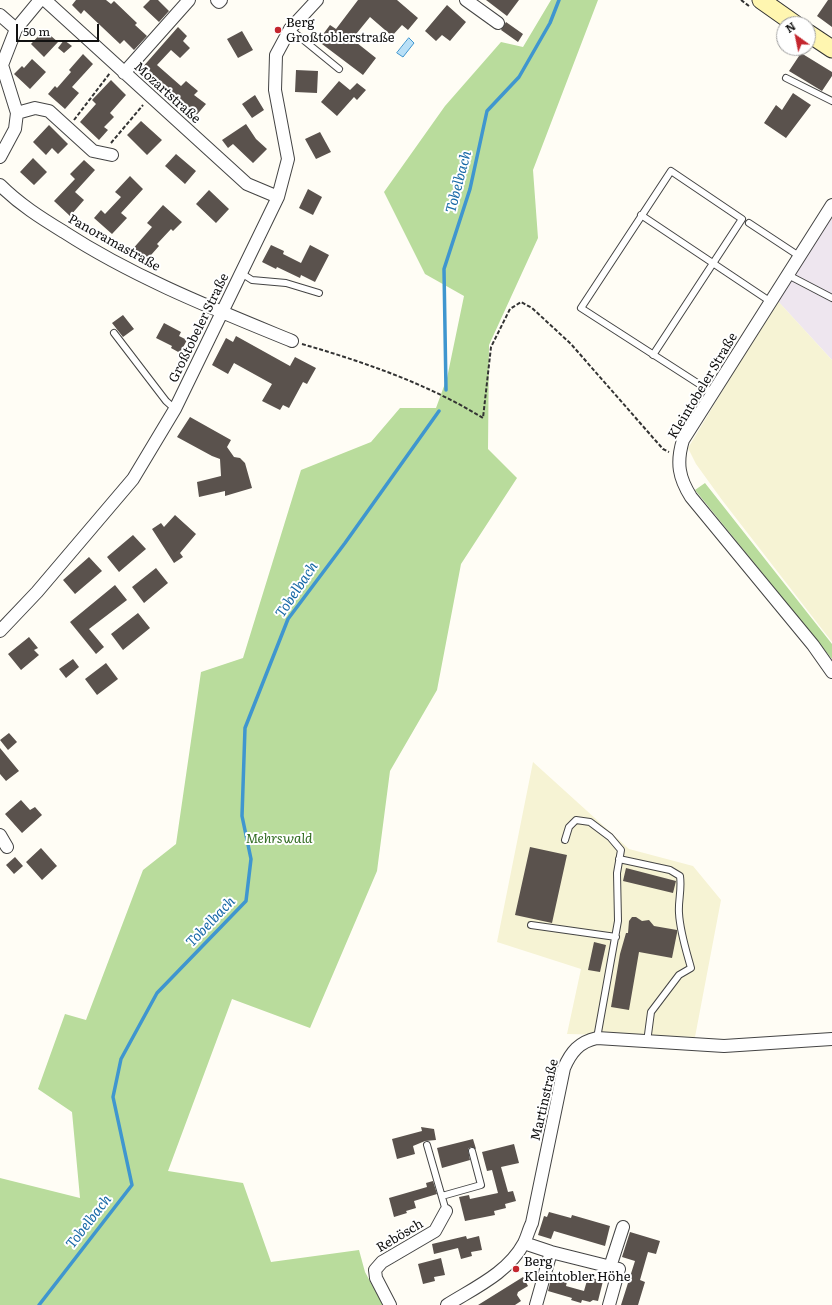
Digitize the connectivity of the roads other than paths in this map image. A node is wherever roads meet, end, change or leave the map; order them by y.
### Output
1 (40, 0) edge
2 (45, 0) edge
3 (189, 0) edge
4 (217, 0) edge
5 (221, 0) edge
6 (317, 0) edge
7 (466, 0) edge
8 (761, 0) edge
9 (0, 15) edge
10 (784, 16) edge
11 (498, 23) dead end
12 (16, 29) junction
13 (290, 29) junction
14 (816, 38) edge
15 (832, 49) edge
16 (339, 69) dead end
17 (120, 70) junction
18 (786, 78) dead end
19 (832, 101) edge
20 (17, 113) junction
21 (108, 154) road end
22 (0, 157) edge
23 (0, 185) edge
24 (278, 197) junction
25 (832, 205) edge
26 (642, 215) junction
27 (749, 223) dead end
28 (799, 256) junction
29 (713, 264) junction
30 (241, 273) junction
31 (788, 275) junction
32 (319, 293) dead end
33 (832, 298) edge
34 (771, 302) junction
35 (222, 312) junction
36 (114, 334) dead end
37 (292, 341) road end
38 (653, 354) junction
39 (713, 393) junction
40 (175, 409) junction
41 (0, 631) edge
42 (832, 672) edge
43 (0, 835) edge
44 (565, 840) dead end
45 (7, 847) dead end
46 (619, 859) junction
47 (530, 925) dead end
48 (616, 937) junction
49 (597, 1038) junction
50 (832, 1039) edge
51 (647, 1042) junction
52 (427, 1145) dead end
53 (472, 1150) dead end
54 (442, 1196) junction
55 (446, 1211) joint
56 (623, 1227) dead end
57 (524, 1243) junction
58 (551, 1252) junction
59 (610, 1267) junction
60 (390, 1305) edge
61 (446, 1305) edge
62 (536, 1305) edge
63 (609, 1305) edge

1 - 12 street
2 - 17 street, Mozartstraße
3 - 17 street
4 - 5 street
6 - 13 street, Großtobeler Straße
7 - 11 street
8 - 10 main road
9 - 12 street
12 - 20 street
13 - 16 lane
13 - 24 street, Großtobeler Straße
14 - 15 main road
17 - 24 street, Mozartstraße
18 - 19 lane
20 - 21 street
20 - 22 street
23 - 35 street, Panoramastraße
24 - 30 street, Großtobeler Straße
25 - 28 street, Kleintobeler Straße
26 - 29 lane
26 - 29 lane
26 - 38 lane
27 - 28 lane
28 - 31 street, Kleintobeler Straße
29 - 34 lane
29 - 38 lane
30 - 32 lane
30 - 35 street, Großtobeler Straße
31 - 33 lane
31 - 34 street, Kleintobeler Straße
34 - 39 street, Kleintobeler Straße
35 - 37 street, Panoramastraße
35 - 40 street, Großtobeler Straße
36 - 40 lane
38 - 39 lane
39 - 42 street, Kleintobeler Straße
40 - 41 street, Großtobeler Straße
43 - 45 street
44 - 46 lane
46 - 48 lane
46 - 51 lane
47 - 48 lane
48 - 49 lane
49 - 51 street, Martinstraße
49 - 57 street, Martinstraße
50 - 51 street, Martinstraße
52 - 54 lane
53 - 54 lane
54 - 55 lane
55 - 60 street, Rebösch
56 - 59 street
57 - 58 street
57 - 61 street, Martinstraße
58 - 59 street
58 - 62 street
59 - 63 street

